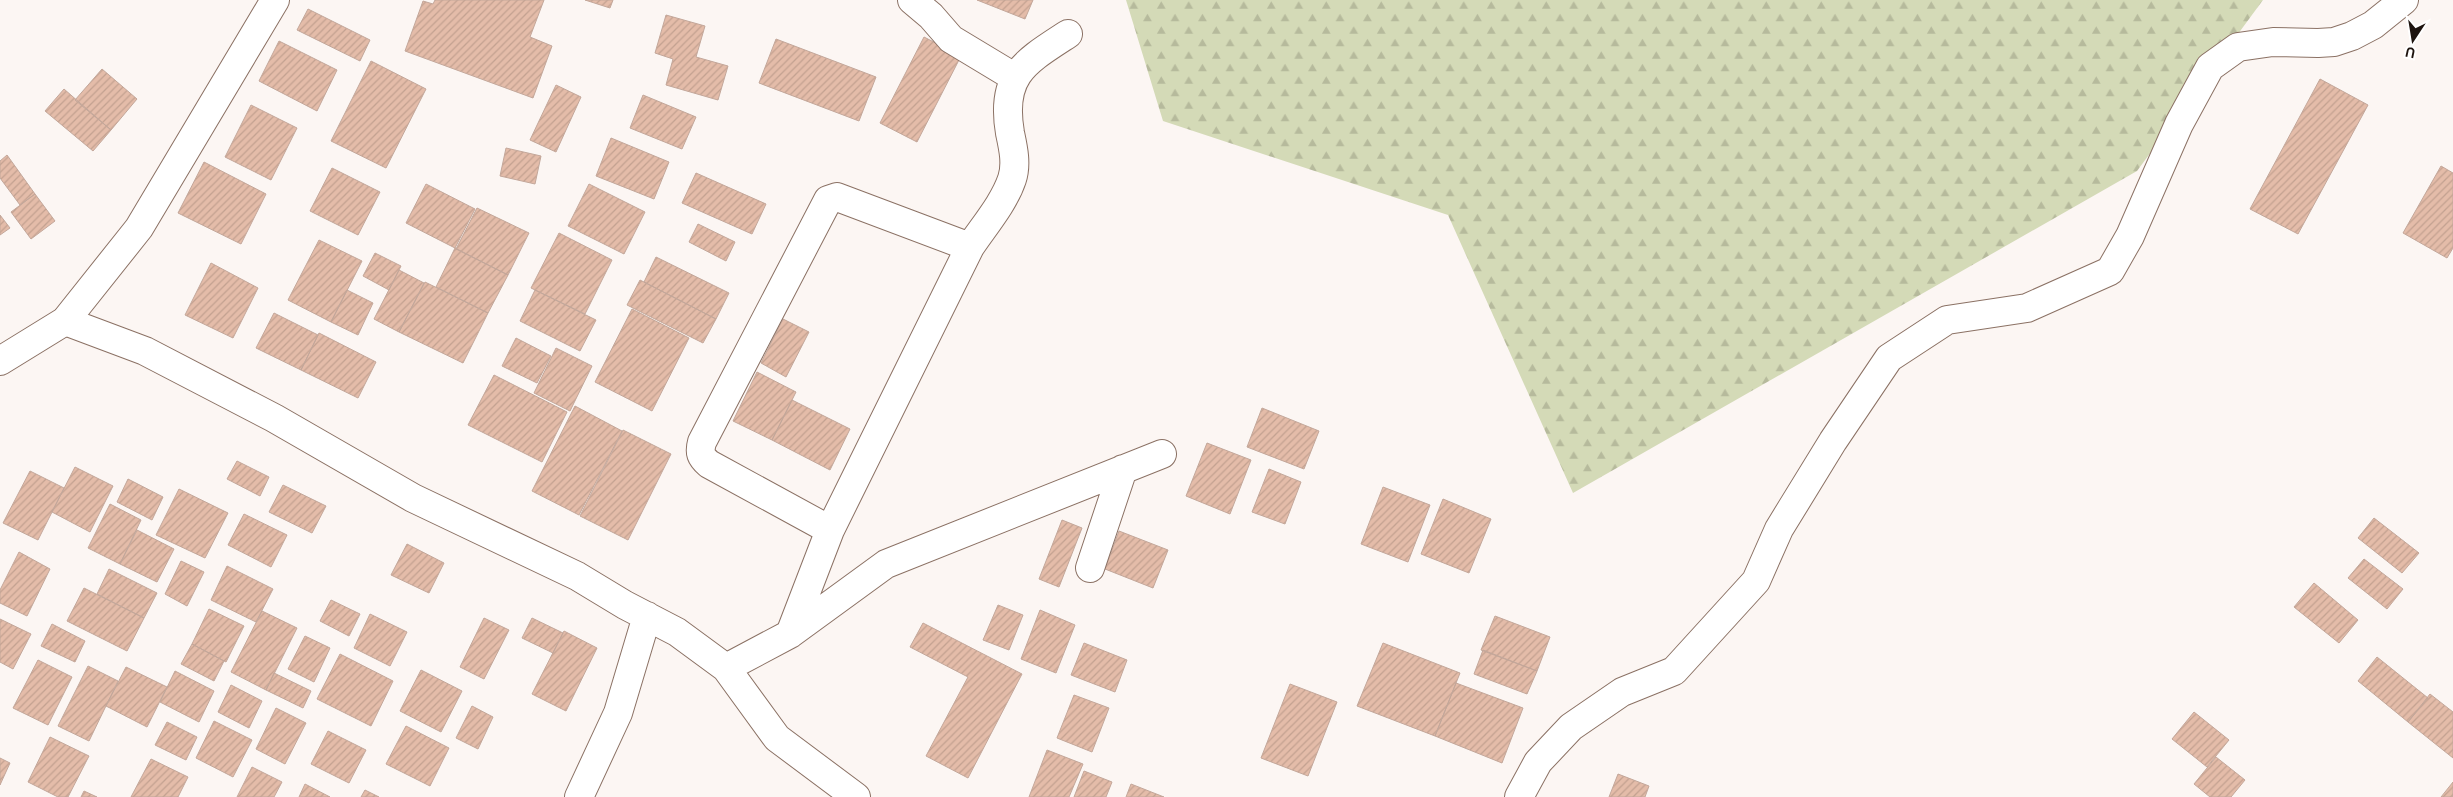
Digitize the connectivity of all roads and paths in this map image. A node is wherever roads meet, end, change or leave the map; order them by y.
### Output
1 (276, 0) edge
2 (912, 0) edge
3 (2404, 0) edge
4 (1068, 34) dead end
5 (1014, 77) junction
6 (970, 247) junction
7 (65, 320) junction
8 (0, 361) edge
9 (1162, 454) dead end
10 (1123, 469) junction
11 (830, 530) junction
12 (1090, 568) dead end
13 (647, 616) junction
14 (790, 634) junction
15 (726, 668) junction
16 (579, 797) edge
17 (856, 797) edge
18 (1519, 797) edge

1 - 7 street
2 - 5 street
3 - 18 street
4 - 5 street
5 - 6 street
6 - 11 street
6 - 11 street
7 - 8 street
7 - 13 street
9 - 10 street
10 - 12 street
10 - 14 street
11 - 14 street
13 - 15 street
13 - 16 street
14 - 15 street
15 - 17 street

